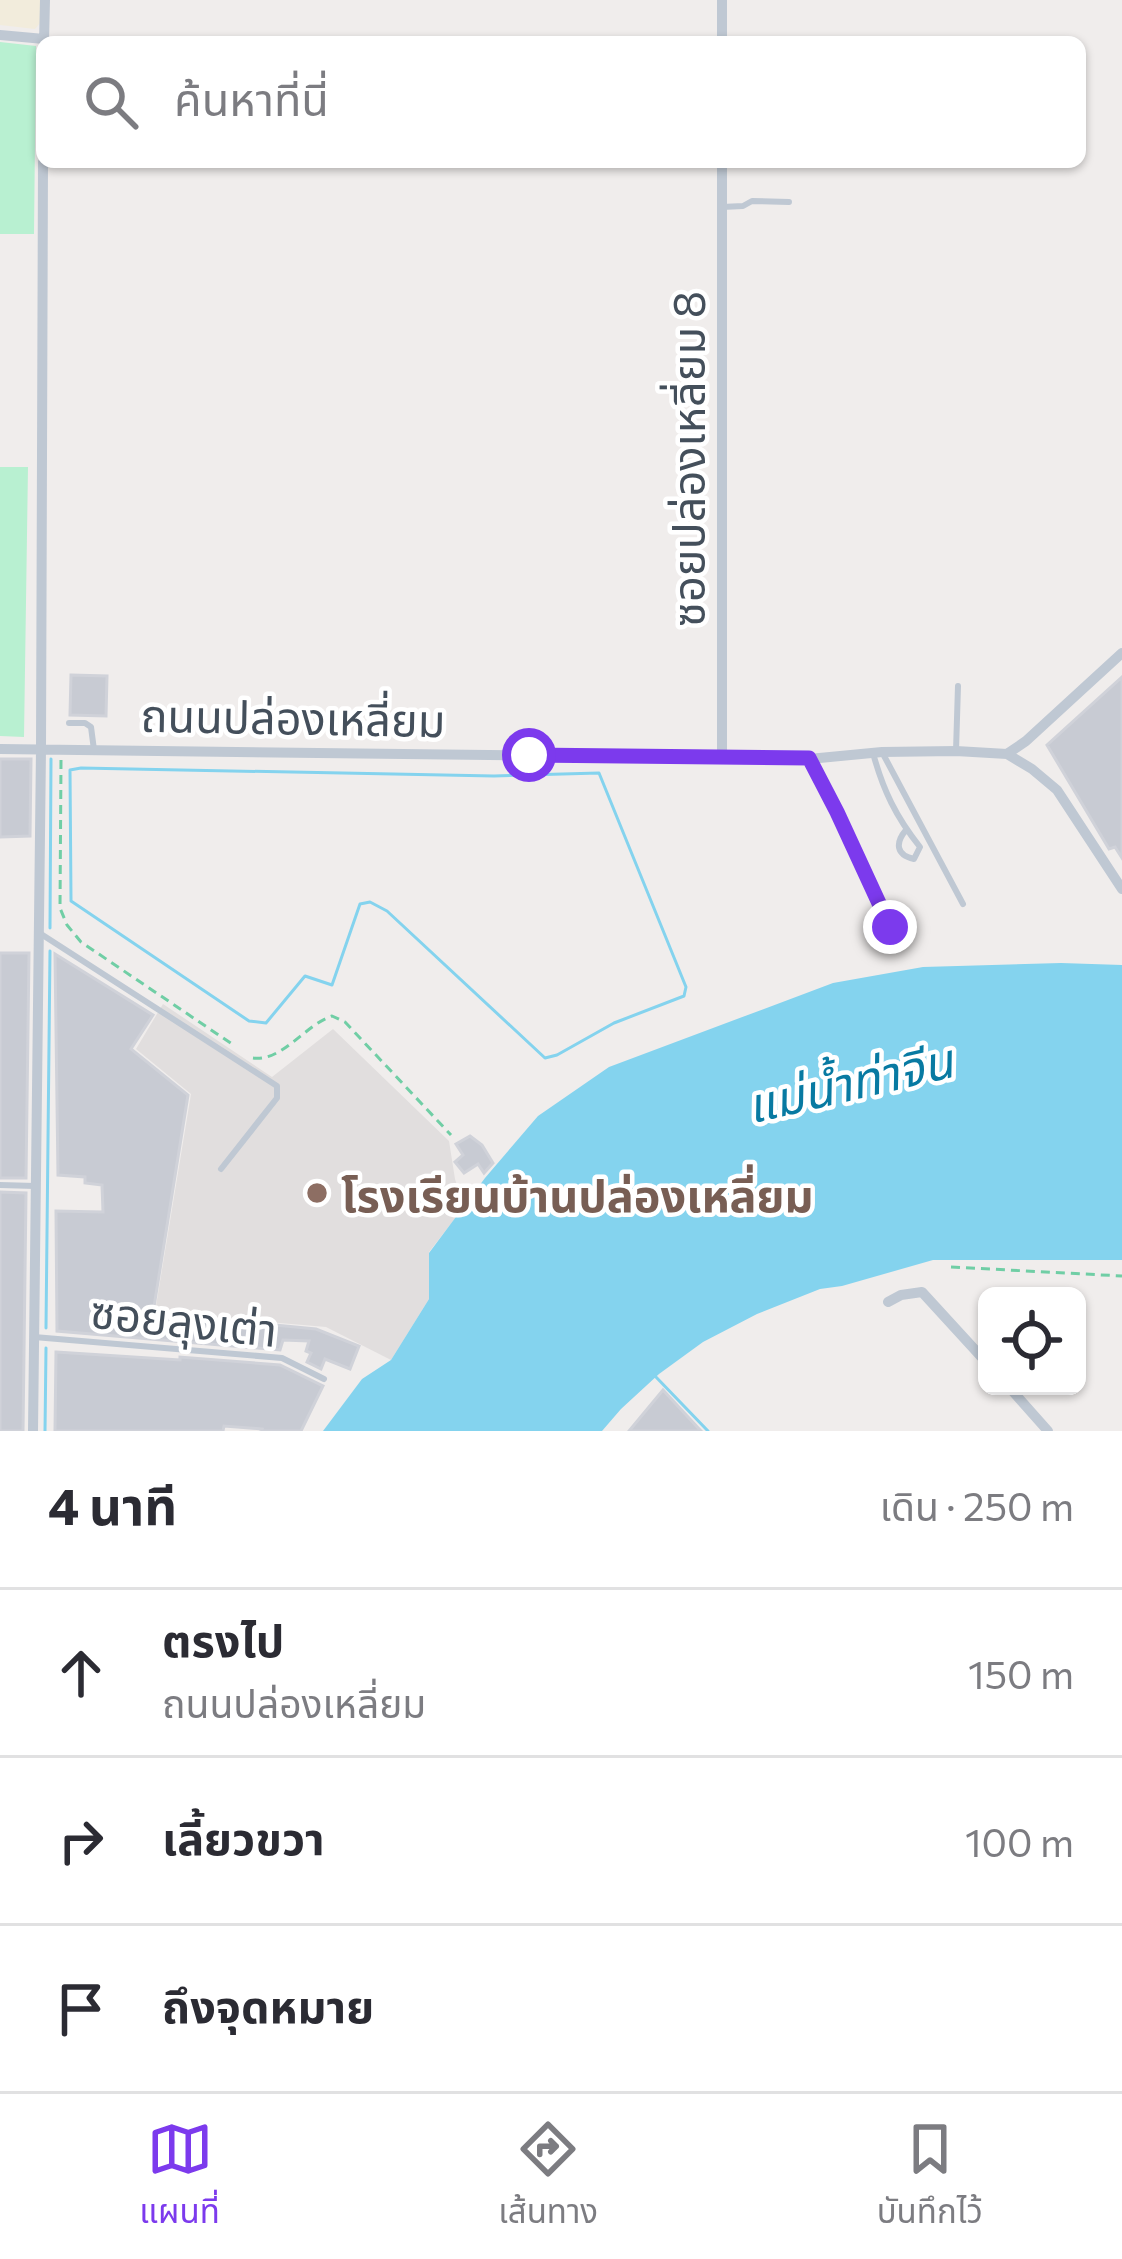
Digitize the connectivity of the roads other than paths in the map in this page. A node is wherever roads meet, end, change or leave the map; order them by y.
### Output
1 (45, 0) edge
2 (722, 0) edge
3 (0, 35) edge
4 (44, 36) edge
5 (722, 36) edge
6 (36, 39) edge
7 (43, 168) edge
8 (722, 168) edge
9 (789, 202) dead end
10 (722, 207) junction
11 (1122, 653) edge
12 (958, 686) dead end
13 (69, 723) dead end
14 (0, 749) edge
15 (40, 749) junction
16 (94, 750) junction
17 (956, 751) junction
18 (878, 753) junction
19 (1007, 754) junction
20 (722, 756) junction
21 (809, 758) junction
22 (906, 830) junction
23 (1122, 889) edge
24 (963, 904) dead end
25 (890, 927) dead end
26 (38, 932) junction
27 (221, 1168) dead end
28 (0, 1185) edge
29 (35, 1186) junction
30 (888, 1303) dead end
31 (34, 1337) junction
32 (978, 1353) edge
33 (324, 1379) dead end
34 (1016, 1395) edge
35 (33, 1431) edge
36 (1048, 1431) edge

1 - 4 street
2 - 5 street
3 - 6 street
7 - 15 street
8 - 10 street, ซอยปล่องเหลี่ยม 8
9 - 10 lane
10 - 20 street, ซอยปล่องเหลี่ยม 8
11 - 19 street
12 - 17 lane
13 - 16 lane
14 - 15 street, ถนนปล่องเหลี่ยม
15 - 16 street, ถนนปล่องเหลี่ยม
15 - 26 street
16 - 20 street, ถนนปล่องเหลี่ยม
17 - 18 street, ถนนปล่องเหลี่ยม
17 - 19 street, ถนนปล่องเหลี่ยม
18 - 21 street, ถนนปล่องเหลี่ยม
18 - 22 lane
18 - 24 lane
19 - 23 street
20 - 21 street, ถนนปล่องเหลี่ยม
21 - 25 street
22 - 22 lane
26 - 27 lane
26 - 29 street
28 - 29 lane
29 - 31 street
30 - 32 street
31 - 33 lane, ซอยลุงเต่า
31 - 35 street
34 - 36 street

